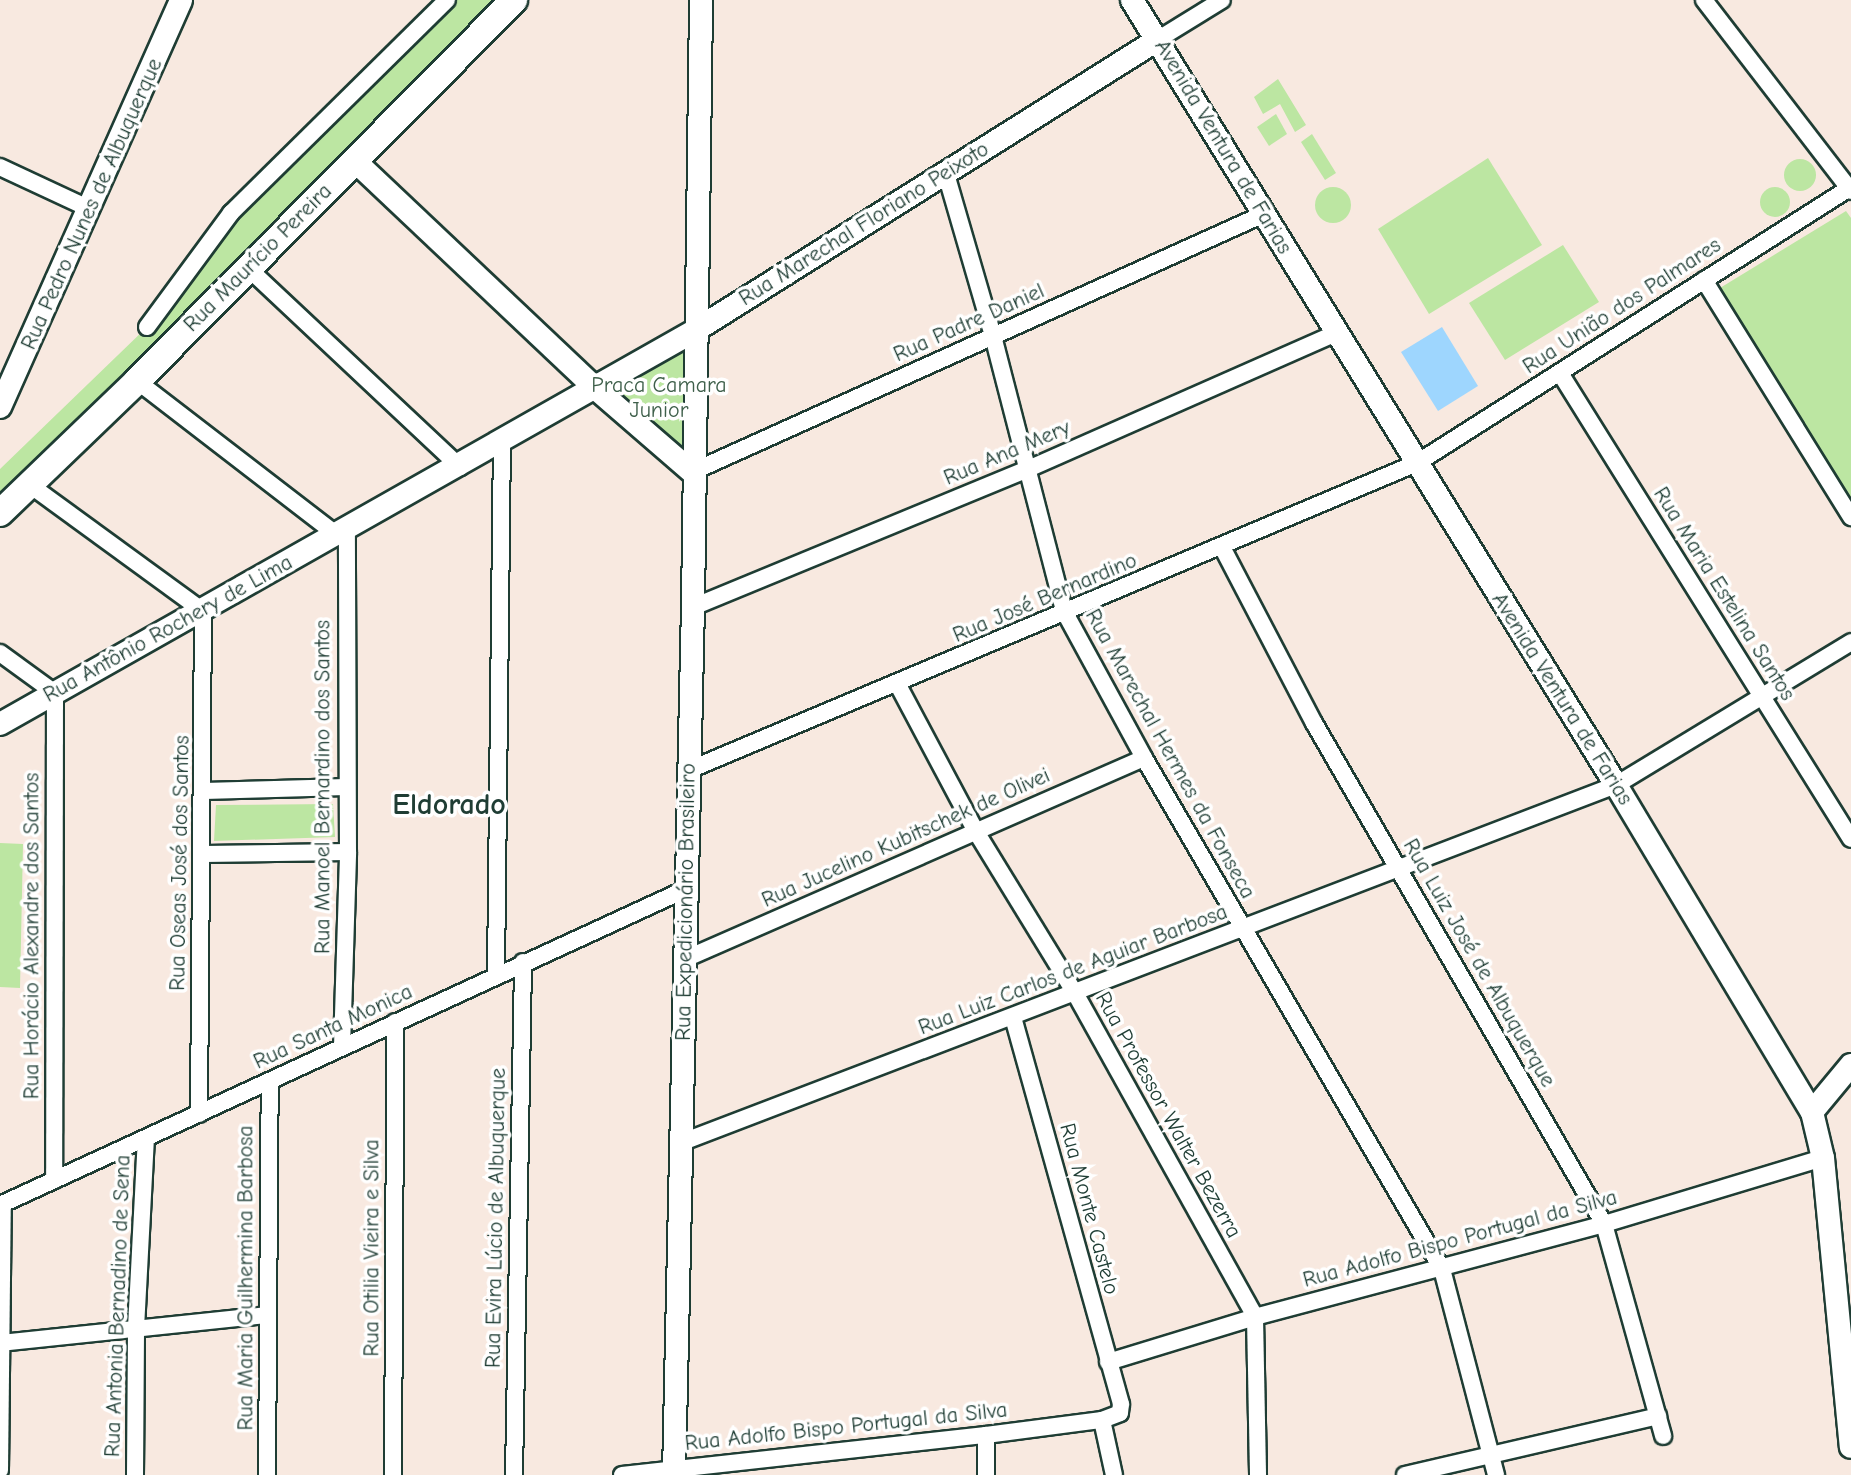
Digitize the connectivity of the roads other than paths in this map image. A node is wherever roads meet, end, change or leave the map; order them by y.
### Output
1 (181, 0) edge
2 (447, 0) edge
3 (514, 0) edge
4 (701, 0) edge
5 (1132, 0) edge
6 (1222, 0) edge
7 (1704, 0) edge
8 (1157, 40) junction
9 (355, 161) junction
10 (0, 167) edge
11 (946, 174) junction
12 (1850, 189) edge
13 (90, 209) junction
14 (1264, 214) junction
15 (248, 268) junction
16 (1704, 280) junction
17 (147, 327) dead end
18 (696, 330) junction
19 (1336, 333) junction
20 (993, 336) junction
21 (9, 369) edge
22 (1560, 373) junction
23 (137, 381) junction
24 (595, 388) junction
25 (0, 407) edge
26 (502, 441) junction
27 (1417, 463) junction
28 (460, 467) junction
29 (1028, 469) junction
30 (692, 472) junction
31 (30, 485) junction
32 (0, 513) edge
33 (1851, 517) edge
34 (342, 531) junction
35 (1222, 547) junction
36 (693, 607) junction
37 (203, 611) junction
38 (1064, 611) junction
39 (1851, 642) edge
40 (0, 653) edge
41 (898, 685) junction
42 (55, 693) junction
43 (1763, 699) junction
44 (0, 724) edge
45 (1144, 758) junction
46 (689, 770) junction
47 (1616, 785) junction
48 (346, 787) junction
49 (204, 791) junction
50 (975, 830) junction
51 (1851, 839) edge
52 (348, 852) junction
53 (204, 854) junction
54 (1398, 867) junction
55 (686, 889) junction
56 (1242, 927) junction
57 (685, 959) junction
58 (523, 962) junction
59 (496, 974) junction
60 (1075, 993) junction
61 (1013, 1017) junction
62 (395, 1022) junction
63 (342, 1047) junction
64 (1851, 1065) edge
65 (270, 1081) junction
66 (1812, 1112) junction
67 (199, 1114) junction
68 (146, 1139) junction
69 (680, 1143) junction
70 (1823, 1158) junction
71 (54, 1180) junction
72 (1, 1207) edge
73 (1604, 1224) junction
74 (1, 1257) edge
75 (1442, 1269) junction
76 (268, 1315) junction
77 (1255, 1317) junction
78 (136, 1328) junction
79 (1, 1343) edge
80 (1108, 1362) junction
81 (1120, 1413) joint
82 (1658, 1416) junction
83 (1102, 1420) junction
84 (1, 1424) edge
85 (986, 1435) junction
86 (1663, 1436) dead end
87 (1851, 1447) edge
88 (1491, 1453) junction
89 (0, 1470) edge
90 (674, 1472) edge
91 (135, 1475) edge
92 (267, 1475) edge
93 (393, 1475) edge
94 (514, 1475) edge
95 (622, 1475) edge
96 (986, 1475) edge
97 (1114, 1475) edge
98 (1258, 1475) edge
99 (1405, 1475) edge
100 (1496, 1475) edge

1 - 13 street, Rua Pedro Nunes de Albuquerque
2 - 17 street
3 - 9 main road, Rua Maurício Pereira
4 - 18 street, Rua Expedicionário Brasileiro
5 - 8 street, Avenida Ventura de Farias
6 - 8 street, Rua Marechal Floriano Peixoto
7 - 12 street
8 - 11 street, Rua Marechal Floriano Peixoto
8 - 14 street, Avenida Ventura de Farias
9 - 15 main road, Rua Maurício Pereira
9 - 24 street
10 - 13 street
11 - 18 street, Rua Marechal Floriano Peixoto
11 - 20 street, Rua Marechal Hermes da Fonseca
12 - 16 street, Rua União dos Palmares
13 - 21 street, Rua Pedro Nunes de Albuquerque
14 - 19 street, Avenida Ventura de Farias
14 - 20 street, Rua Padre Daniel
15 - 23 main road, Rua Maurício Pereira
15 - 28 street
16 - 22 street, Rua União dos Palmares
16 - 33 street
18 - 24 street, Rua Marechal Floriano Peixoto
18 - 30 street, Rua Expedicionário Brasileiro
19 - 27 street, Avenida Ventura de Farias
19 - 29 street, Rua Ana Mery
20 - 29 street, Rua Marechal Hermes da Fonseca
20 - 30 street, Rua Padre Daniel
21 - 25 street, Rua Pedro Nunes de Albuquerque
22 - 27 street, Rua União dos Palmares
22 - 43 street, Rua Maria Estelina Santos
23 - 31 main road, Rua Maurício Pereira
23 - 34 street
24 - 26 street, Rua Marechal Floriano Peixoto
24 - 30 street
26 - 28 street, Rua Antônio Rochery de Lima
26 - 59 street
27 - 35 street, Rua José Bernardino
27 - 47 street, Avenida Ventura de Farias
28 - 34 street, Rua Antônio Rochery de Lima
29 - 36 street, Rua Ana Mery
29 - 38 street, Rua Marechal Hermes da Fonseca
30 - 36 street, Rua Expedicionário Brasileiro
31 - 32 main road, Rua Maurício Pereira
31 - 37 street
34 - 37 street, Rua Antônio Rochery de Lima
34 - 48 street, Rua Manoel Bernardino dos Santos
35 - 38 street, Rua José Bernardino
35 - 54 street, Rua Luiz José de Albuquerque
36 - 46 street, Rua Expedicionário Brasileiro
37 - 42 street, Rua Antônio Rochery de Lima
37 - 49 street, Rua Oseas José dos Santos
38 - 41 street, Rua José Bernardino
38 - 45 street, Rua Marechal Hermes da Fonseca
39 - 43 street, Rua Luiz Carlos de Aguiar Barbosa
40 - 42 street
41 - 46 street, Rua José Bernardino
41 - 50 street, Rua Professor Walter Bezerra
42 - 44 street, Rua Antônio Rochery de Lima
42 - 71 street, Rua Horácio Alexandre dos Santos
43 - 47 street, Rua Luiz Carlos de Aguiar Barbosa
43 - 51 street, Rua Maria Estelina Santos
45 - 50 street, Rua Jucelino Kubitschek de Olivei
45 - 56 street, Rua Marechal Hermes da Fonseca
46 - 55 street, Rua Expedicionário Brasileiro
47 - 54 street, Rua Luiz Carlos de Aguiar Barbosa
47 - 66 street, Avenida Ventura de Farias
48 - 49 street
48 - 52 street, Rua Manoel Bernardino dos Santos
49 - 53 street, Rua Oseas José dos Santos
50 - 57 street, Rua Jucelino Kubitschek de Olivei
50 - 60 street, Rua Professor Walter Bezerra
52 - 53 street
52 - 63 street, Rua Manoel Bernardino dos Santos
53 - 67 street, Rua Oseas José dos Santos
54 - 56 street, Rua Luiz Carlos de Aguiar Barbosa
54 - 73 street, Rua Luiz José de Albuquerque
55 - 57 street, Rua Expedicionário Brasileiro
55 - 58 street, Rua Santa Monica
56 - 60 street, Rua Luiz Carlos de Aguiar Barbosa
56 - 75 street, Rua Marechal Hermes da Fonseca
57 - 69 street, Rua Expedicionário Brasileiro
58 - 59 street, Rua Santa Monica
58 - 94 street, Rua Evira Lúcio de Albuquerque
59 - 62 street, Rua Santa Monica
60 - 61 street, Rua Luiz Carlos de Aguiar Barbosa
60 - 77 street, Rua Professor Walter Bezerra
61 - 69 street, Rua Luiz Carlos de Aguiar Barbosa
61 - 80 street, Rua Monte Castelo
62 - 63 street, Rua Santa Monica
62 - 93 street, Rua Otilia Vieira e Silva
63 - 65 street, Rua Santa Monica
64 - 66 street
65 - 67 street, Rua Santa Monica
65 - 76 street, Rua Maria Guilhermina Barbosa
66 - 70 street, Avenida Ventura de Farias
67 - 68 street, Rua Santa Monica
68 - 71 street, Rua Santa Monica
68 - 78 street, Rua Antonia Bernadino de Sena
69 - 90 street, Rua Expedicionário Brasileiro
70 - 73 street, Rua Adolfo Bispo Portugal da Silva
70 - 87 street, Avenida Ventura de Farias
71 - 72 street, Rua Santa Monica
72 - 74 street
73 - 75 street, Rua Adolfo Bispo Portugal da Silva
73 - 82 street, Rua Luiz José de Albuquerque
74 - 79 street
75 - 77 street, Rua Adolfo Bispo Portugal da Silva
75 - 88 street, Rua Marechal Hermes da Fonseca
76 - 78 street
76 - 92 street, Rua Maria Guilhermina Barbosa
77 - 80 street, Rua Adolfo Bispo Portugal da Silva
77 - 98 street
78 - 79 street
78 - 91 street, Rua Antonia Bernadino de Sena
79 - 84 street
80 - 81 street, Rua Monte Castelo
81 - 83 street, Rua Adolfo Bispo Portugal da Silva
82 - 86 street, Rua Luiz José de Albuquerque
82 - 88 street
83 - 85 street, Rua Adolfo Bispo Portugal da Silva
83 - 97 street
84 - 89 street
85 - 90 street, Rua Adolfo Bispo Portugal da Silva
85 - 96 street
88 - 99 street
88 - 100 street, Rua Marechal Hermes da Fonseca
90 - 95 street, Rua Adolfo Bispo Portugal da Silva

